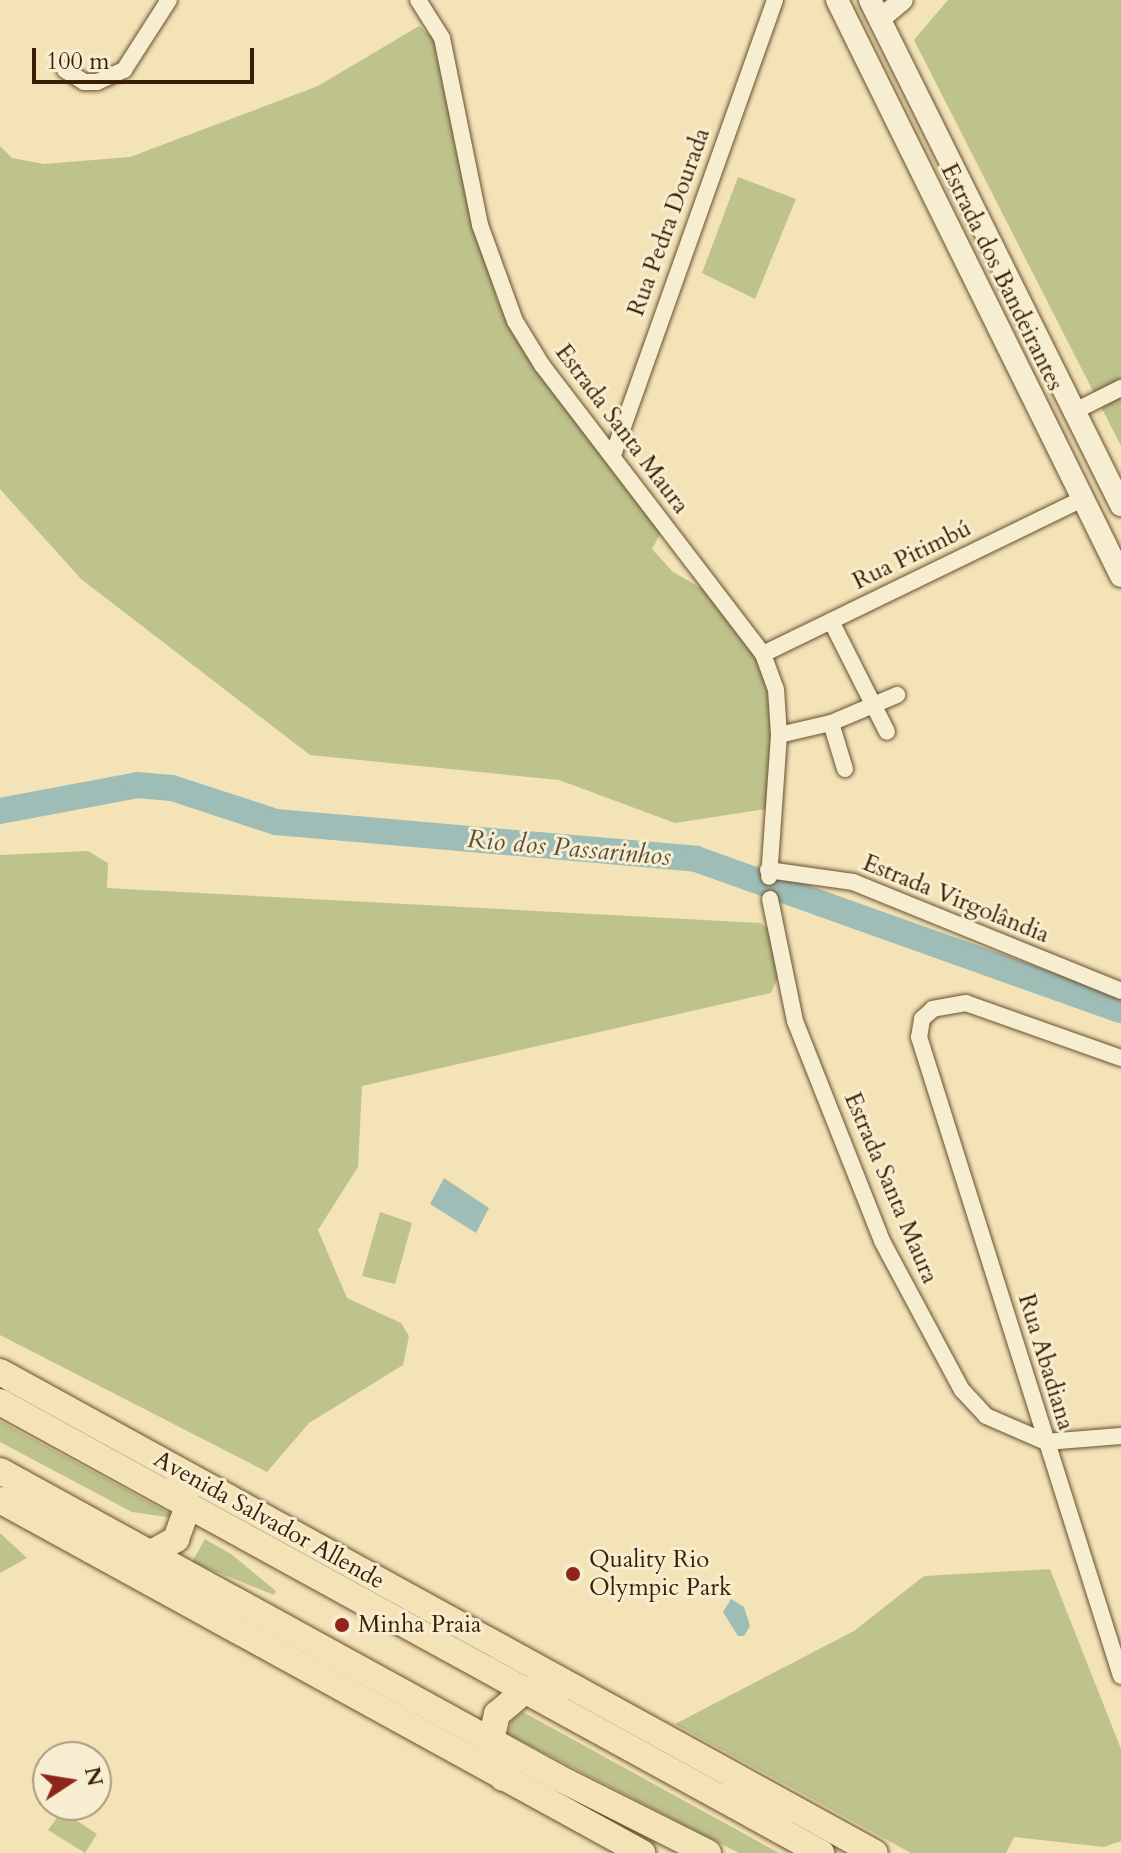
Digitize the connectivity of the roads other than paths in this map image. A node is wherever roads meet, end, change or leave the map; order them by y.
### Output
1 (169, 0) edge
2 (418, 0) edge
3 (837, 0) edge
4 (844, 0) edge
5 (903, 0) edge
6 (776, 2) edge
7 (874, 10) edge
8 (65, 70) dead end
9 (872, 71) junction
10 (1121, 388) edge
11 (1073, 412) junction
12 (613, 455) junction
13 (1082, 499) junction
14 (1121, 505) edge
15 (1121, 576) edge
16 (831, 621) junction
17 (763, 654) junction
18 (897, 695) dead end
19 (875, 706) junction
20 (831, 723) junction
21 (887, 732) dead end
22 (779, 735) junction
23 (845, 769) dead end
24 (768, 873) joint
25 (770, 899) dead end
26 (1121, 991) edge
27 (1121, 1058) edge
28 (0, 1372) edge
29 (0, 1402) edge
30 (1121, 1436) edge
31 (1046, 1442) junction
32 (178, 1470) junction
33 (0, 1471) edge
34 (0, 1500) edge
35 (188, 1506) junction
36 (91, 1550) junction
37 (154, 1555) junction
38 (1121, 1676) edge
39 (568, 1685) junction
40 (524, 1691) junction
41 (491, 1740) junction
42 (733, 1777) junction
43 (503, 1778) junction
44 (642, 1853) edge
45 (708, 1853) edge
46 (821, 1853) edge
47 (836, 1853) edge
48 (875, 1853) edge

1 - 8 street
2 - 12 street, Estrada Santa Maura
3 - 9 main road, Estrada dos Bandeirantes
4 - 7 main road
5 - 7 street
6 - 12 street, Rua Pedra Dourada
7 - 9 main road
7 - 11 main road, Estrada dos Bandeirantes
9 - 13 main road, Estrada dos Bandeirantes
10 - 11 street
11 - 14 main road, Estrada dos Bandeirantes
12 - 17 street, Estrada Santa Maura
13 - 15 main road, Estrada dos Bandeirantes
13 - 16 street, Rua Pitimbú
16 - 17 street, Rua Pitimbú
16 - 19 street
17 - 22 street, Estrada Santa Maura
18 - 19 street
19 - 20 street
19 - 21 street
20 - 22 street
20 - 23 street
22 - 24 street, Estrada Santa Maura
24 - 26 street, Estrada Virgolândia
25 - 31 street, Estrada Santa Maura
27 - 31 street, Rua Abadiana
28 - 32 main road, Avenida Salvador Allende
29 - 35 main road, Avenida Salvador Allende
30 - 31 street
31 - 38 street, Rua Abadiana
32 - 35 main road
32 - 39 main road, Avenida Salvador Allende
33 - 37 main road
34 - 36 main road
35 - 37 main road
35 - 40 main road, Avenida Salvador Allende
36 - 37 main road
36 - 43 main road
37 - 41 main road
39 - 40 main road
39 - 42 main road, Avenida Salvador Allende
40 - 41 main road
40 - 46 main road, Avenida Salvador Allende
41 - 43 main road
41 - 45 main road
42 - 47 main road
42 - 48 main road, Avenida Salvador Allende
43 - 44 main road

